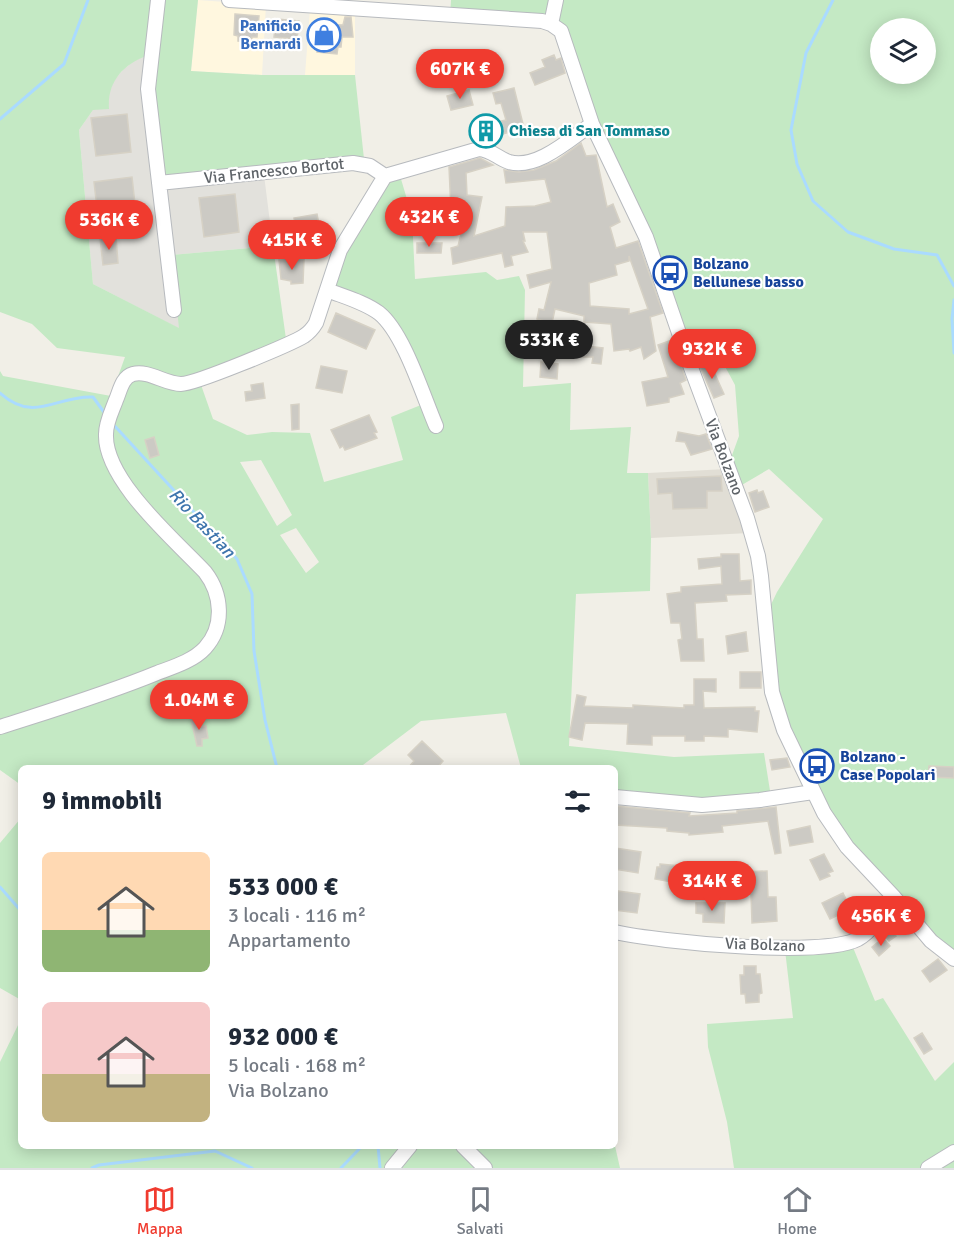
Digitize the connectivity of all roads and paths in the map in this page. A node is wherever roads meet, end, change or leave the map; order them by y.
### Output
1 (159, 0) edge
2 (229, 0) edge
3 (556, 0) edge
4 (343, 4) edge
5 (551, 24) junction
6 (592, 124) junction
7 (385, 176) junction
8 (159, 183) junction
9 (327, 290) junction
10 (174, 310) dead end
11 (436, 426) dead end
12 (0, 727) edge
13 (813, 792) junction
14 (618, 797) edge
15 (893, 896) junction
16 (618, 933) edge
17 (954, 959) edge
18 (408, 1149) edge
19 (466, 1149) edge
20 (954, 1152) edge
21 (392, 1168) edge
22 (485, 1168) edge
23 (928, 1168) edge

1 - 8 street
2 - 4 street
3 - 5 street
4 - 5 street
5 - 6 street, Via Bolzano
6 - 7 street
6 - 13 street, Via Bolzano
7 - 8 street, Via Francesco Bortot
7 - 9 street
8 - 10 street
9 - 11 street
9 - 12 street
13 - 14 street
13 - 15 street, Via Bolzano
15 - 16 street, Via Bolzano
15 - 17 street, Via Bolzano
18 - 21 street
19 - 22 street
20 - 23 street

